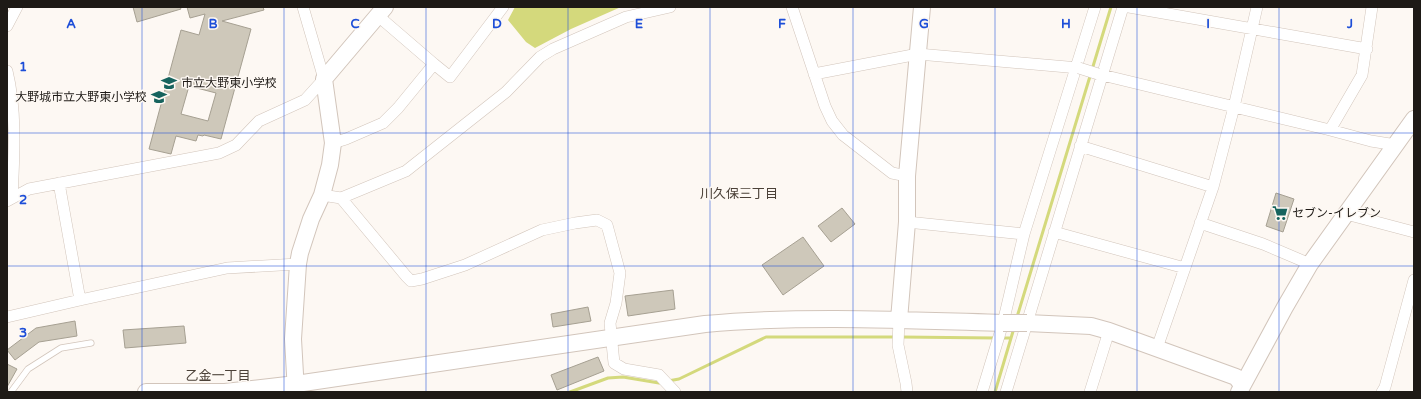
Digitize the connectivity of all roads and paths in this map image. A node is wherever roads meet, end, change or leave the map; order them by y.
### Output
1 (17, 7) edge
2 (303, 7) edge
3 (670, 7) edge
4 (792, 7) edge
5 (922, 7) edge
6 (1095, 7) edge
7 (1123, 7) edge
8 (1129, 7) edge
9 (1257, 7) edge
10 (1372, 7) edge
11 (498, 9) edge
12 (381, 11) edge
13 (7, 26) edge
14 (1252, 28) junction
15 (1367, 49) junction
16 (918, 54) junction
17 (434, 64) junction
18 (1077, 68) junction
19 (7, 71) edge
20 (814, 74) junction
21 (1100, 74) junction
22 (324, 79) junction
23 (1234, 107) junction
24 (1414, 119) edge
25 (1330, 130) junction
26 (333, 143) junction
27 (1396, 145) junction
28 (1080, 146) junction
29 (908, 176) junction
30 (59, 183) junction
31 (1213, 187) junction
32 (322, 195) junction
33 (341, 198) junction
34 (9, 200) edge
35 (1346, 214) junction
36 (907, 222) junction
37 (1200, 223) junction
38 (1054, 232) junction
39 (1414, 232) edge
40 (1024, 234) junction
41 (298, 264) junction
42 (1310, 264) junction
43 (1185, 268) junction
44 (1414, 280) edge
45 (80, 300) junction
46 (1410, 310) edge
47 (7, 317) edge
48 (1003, 323) junction
49 (1027, 323) junction
50 (899, 326) junction
51 (1109, 331) junction
52 (610, 338) junction
53 (91, 343) dead end
54 (1157, 348) junction
55 (296, 388) edge
56 (673, 390) edge
57 (1243, 390) edge
58 (1386, 390) edge
59 (11, 392) edge
60 (146, 392) edge
61 (907, 392) edge
62 (982, 392) edge
63 (1006, 392) edge
64 (1090, 392) edge

1 - 13 street
2 - 22 street
3 - 33 street
4 - 20 street
5 - 16 street
6 - 18 street
7 - 21 street
8 - 14 street
9 - 14 street
10 - 15 street
11 - 17 street
12 - 17 street
12 - 22 street
14 - 15 street
14 - 23 street
15 - 25 street
16 - 18 street
16 - 20 street
16 - 29 street
17 - 26 street
18 - 21 street, bridge
18 - 40 street
19 - 34 street
20 - 29 street
21 - 23 street
21 - 28 street
22 - 26 street
22 - 30 street
23 - 25 street
23 - 31 street
24 - 27 street
25 - 27 street
26 - 32 street
27 - 35 street
28 - 31 street
28 - 38 street
29 - 36 street
30 - 34 street
30 - 45 street
31 - 37 street
32 - 33 street
32 - 41 street
33 - 52 street
35 - 39 street
35 - 42 street
36 - 40 street
36 - 50 street
37 - 42 street
37 - 43 street
38 - 43 street
38 - 49 street
40 - 48 street
41 - 45 street
41 - 55 street
42 - 57 street
43 - 54 street
44 - 46 street
45 - 47 street
46 - 58 street
48 - 49 street, bridge
48 - 50 street
48 - 62 street
49 - 51 street
49 - 63 street
50 - 52 street
50 - 61 street
51 - 54 street
51 - 64 street
52 - 55 street
52 - 56 street
53 - 59 lane
54 - 57 street
55 - 60 street

